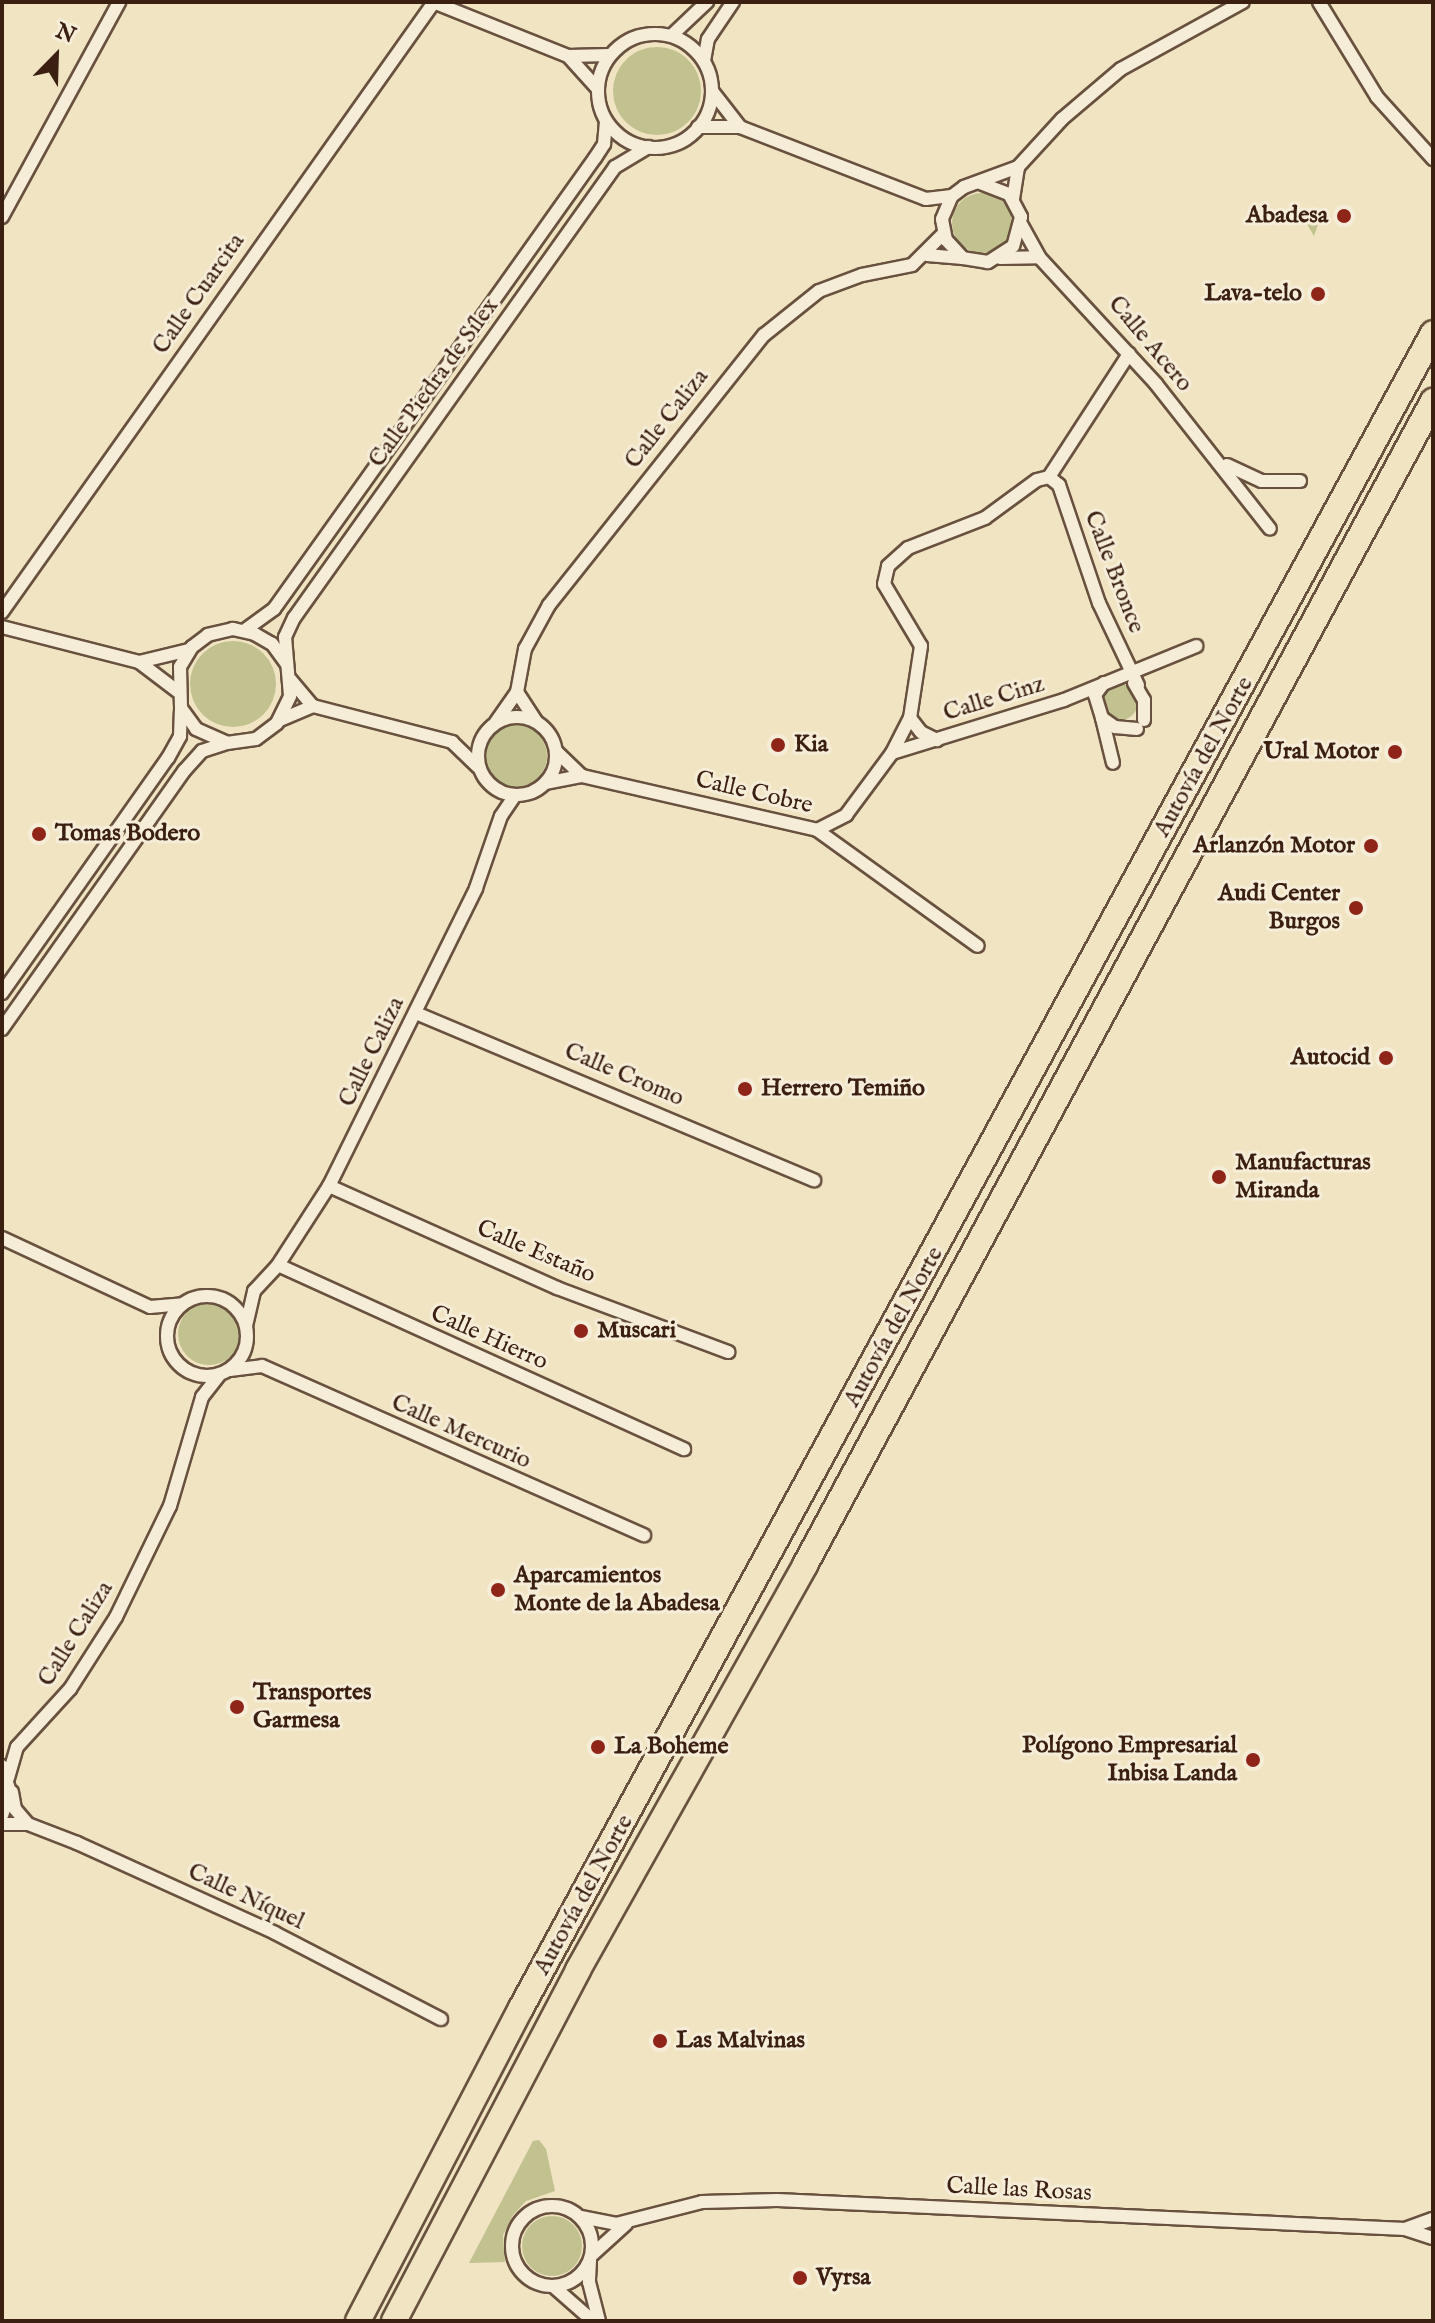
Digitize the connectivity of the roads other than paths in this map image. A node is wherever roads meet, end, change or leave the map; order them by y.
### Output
1 (119, 2) edge
2 (434, 2) edge
3 (707, 2) edge
4 (733, 2) edge
5 (1243, 2) edge
6 (1319, 2) edge
7 (671, 36) junction
8 (610, 55) junction
9 (568, 56) junction
10 (704, 61) junction
11 (597, 88) junction
12 (712, 91) junction
13 (606, 121) junction
14 (698, 127) junction
15 (740, 127) junction
16 (648, 147) junction
17 (1433, 159) edge
18 (1018, 167) junction
19 (980, 183) junction
20 (952, 196) junction
21 (926, 199) junction
22 (1013, 199) junction
23 (2, 217) edge
24 (1021, 224) junction
25 (943, 231) junction
26 (927, 255) junction
27 (1039, 257) junction
28 (963, 258) junction
29 (1000, 258) junction
30 (1433, 333) edge
31 (1129, 354) junction
32 (1433, 401) edge
33 (1433, 430) edge
34 (1223, 463) junction
35 (1049, 477) junction
36 (1300, 481) dead end
37 (1373, 514) junction
38 (1270, 529) dead end
39 (2, 612) edge
40 (6, 629) edge
41 (245, 630) junction
42 (2, 643) edge
43 (1196, 646) dead end
44 (189, 650) junction
45 (139, 662) junction
46 (286, 663) junction
47 (1130, 671) junction
48 (290, 679) junction
49 (1108, 681) junction
50 (1138, 685) junction
51 (177, 691) junction
52 (517, 692) junction
53 (1064, 700) junction
54 (313, 706) junction
55 (181, 708) junction
56 (1100, 714) junction
57 (910, 718) junction
58 (279, 721) junction
59 (536, 721) junction
60 (496, 722) junction
61 (1140, 725) joint
62 (485, 732) junction
63 (937, 740) junction
64 (452, 742) junction
65 (227, 743) junction
66 (556, 751) junction
67 (892, 753) junction
68 (1113, 763) dead end
69 (478, 767) junction
70 (582, 776) junction
71 (545, 783) junction
72 (491, 786) junction
73 (515, 795) junction
74 (501, 816) junction
75 (817, 830) junction
76 (978, 946) dead end
77 (2, 993) edge
78 (416, 1013) junction
79 (2, 1029) edge
80 (814, 1180) dead end
81 (329, 1186) junction
82 (2, 1238) edge
83 (278, 1265) junction
84 (254, 1291) junction
85 (218, 1297) junction
86 (183, 1304) junction
87 (150, 1307) junction
88 (247, 1329) junction
89 (167, 1335) junction
90 (728, 1352) dead end
91 (262, 1366) junction
92 (181, 1368) junction
93 (225, 1372) junction
94 (202, 1397) junction
95 (684, 1449) dead end
96 (644, 1535) dead end
97 (17, 1747) junction
98 (2, 1749) edge
99 (7, 1777) edge
100 (2, 1815) edge
101 (2, 1824) edge
102 (28, 1824) junction
103 (441, 2019) dead end
104 (581, 2217) junction
105 (1433, 2219) edge
106 (632, 2220) junction
107 (1405, 2229) junction
108 (1433, 2238) edge
109 (591, 2258) junction
110 (553, 2286) junction
111 (358, 2321) edge
112 (394, 2321) edge
113 (596, 2321) edge

1 - 23 street
2 - 9 street
2 - 39 street, Calle Cuarcita
3 - 7 street
4 - 10 street
5 - 18 street
6 - 17 street
7 - 8 street
7 - 10 street
8 - 9 street
8 - 11 street
9 - 11 street
10 - 12 street
11 - 13 street
12 - 14 street
12 - 15 street
13 - 16 street
13 - 41 street, Calle Piedra de Sílex
14 - 15 street
14 - 16 street
15 - 21 street
16 - 46 street, Calle Piedra de Sílex
18 - 19 street
18 - 22 street
19 - 20 street
19 - 22 street
20 - 21 street
20 - 25 street
21 - 25 street
22 - 24 street
24 - 27 street, Calle Acero
24 - 29 street
25 - 26 street
25 - 28 street
26 - 28 street, Calle Caliza
26 - 52 street, Calle Caliza
27 - 29 street
27 - 31 street, Calle Acero
28 - 29 street
30 - 111 highway, Autovía del Norte
31 - 34 street, Calle Acero
31 - 35 street
32 - 37 highway, Autovía del Norte
33 - 37 highway
34 - 36 street, Calle Acero
34 - 38 street, Calle Acero
35 - 47 street, Calle Bronce
35 - 57 street
37 - 112 highway, Autovía del Norte
40 - 42 street
40 - 45 street
41 - 44 street
41 - 46 street
43 - 47 street, Calle Cinz
44 - 45 street
44 - 51 street
45 - 51 street
46 - 48 street
47 - 49 street, Calle Cinz
47 - 50 street, Calle Bronce
48 - 54 street
48 - 58 street
49 - 50 street
49 - 53 street, Calle Cinz
49 - 56 street
50 - 61 street, Calle Bronce
51 - 55 street
52 - 59 street
52 - 60 street, Calle Caliza
53 - 56 street, Calle Cinz
53 - 63 street, Calle Cinz
54 - 58 street
54 - 64 street
55 - 65 street
55 - 77 street
56 - 61 street, Calle Cinz
56 - 68 street
57 - 63 street, Calle Cinz
57 - 67 street
58 - 65 street
59 - 60 street
59 - 66 street
60 - 62 street
62 - 64 street
62 - 69 street
63 - 67 street, Calle Cinz
64 - 69 street
65 - 79 street
66 - 70 street
66 - 71 street
67 - 75 street
69 - 72 street
70 - 71 street, Calle Cobre
70 - 75 street, Calle Cobre
71 - 73 street
72 - 73 street
72 - 74 street
73 - 74 street, Calle Caliza
74 - 78 street, Calle Caliza
75 - 76 street, Calle Cobre
78 - 80 street, Calle Cromo
78 - 81 street, Calle Caliza
81 - 83 street, Calle Caliza
81 - 90 street, Calle Estaño
82 - 87 street
83 - 84 street, Calle Caliza
83 - 95 street, Calle Hierro
84 - 85 street
84 - 88 street, Calle Caliza
85 - 86 street
85 - 88 street
86 - 87 street
86 - 89 street
87 - 89 street
88 - 91 street
88 - 93 street
89 - 92 street
91 - 93 street
91 - 96 street, Calle Mercurio
92 - 93 street
92 - 94 street
93 - 94 street, Calle Caliza
94 - 97 street, Calle Caliza
97 - 98 street
97 - 99 street, Calle Caliza
99 - 100 street, Calle Caliza
99 - 102 street
101 - 102 street, Calle Níquel
102 - 103 street, Calle Níquel
104 - 106 street, Calle las Rosas
104 - 109 street
104 - 110 street
105 - 107 street, Calle las Rosas
106 - 107 street, Calle las Rosas
106 - 109 street, Calle las Rosas
107 - 108 street, Calle las Rosas
109 - 110 street
109 - 113 street
110 - 113 street

